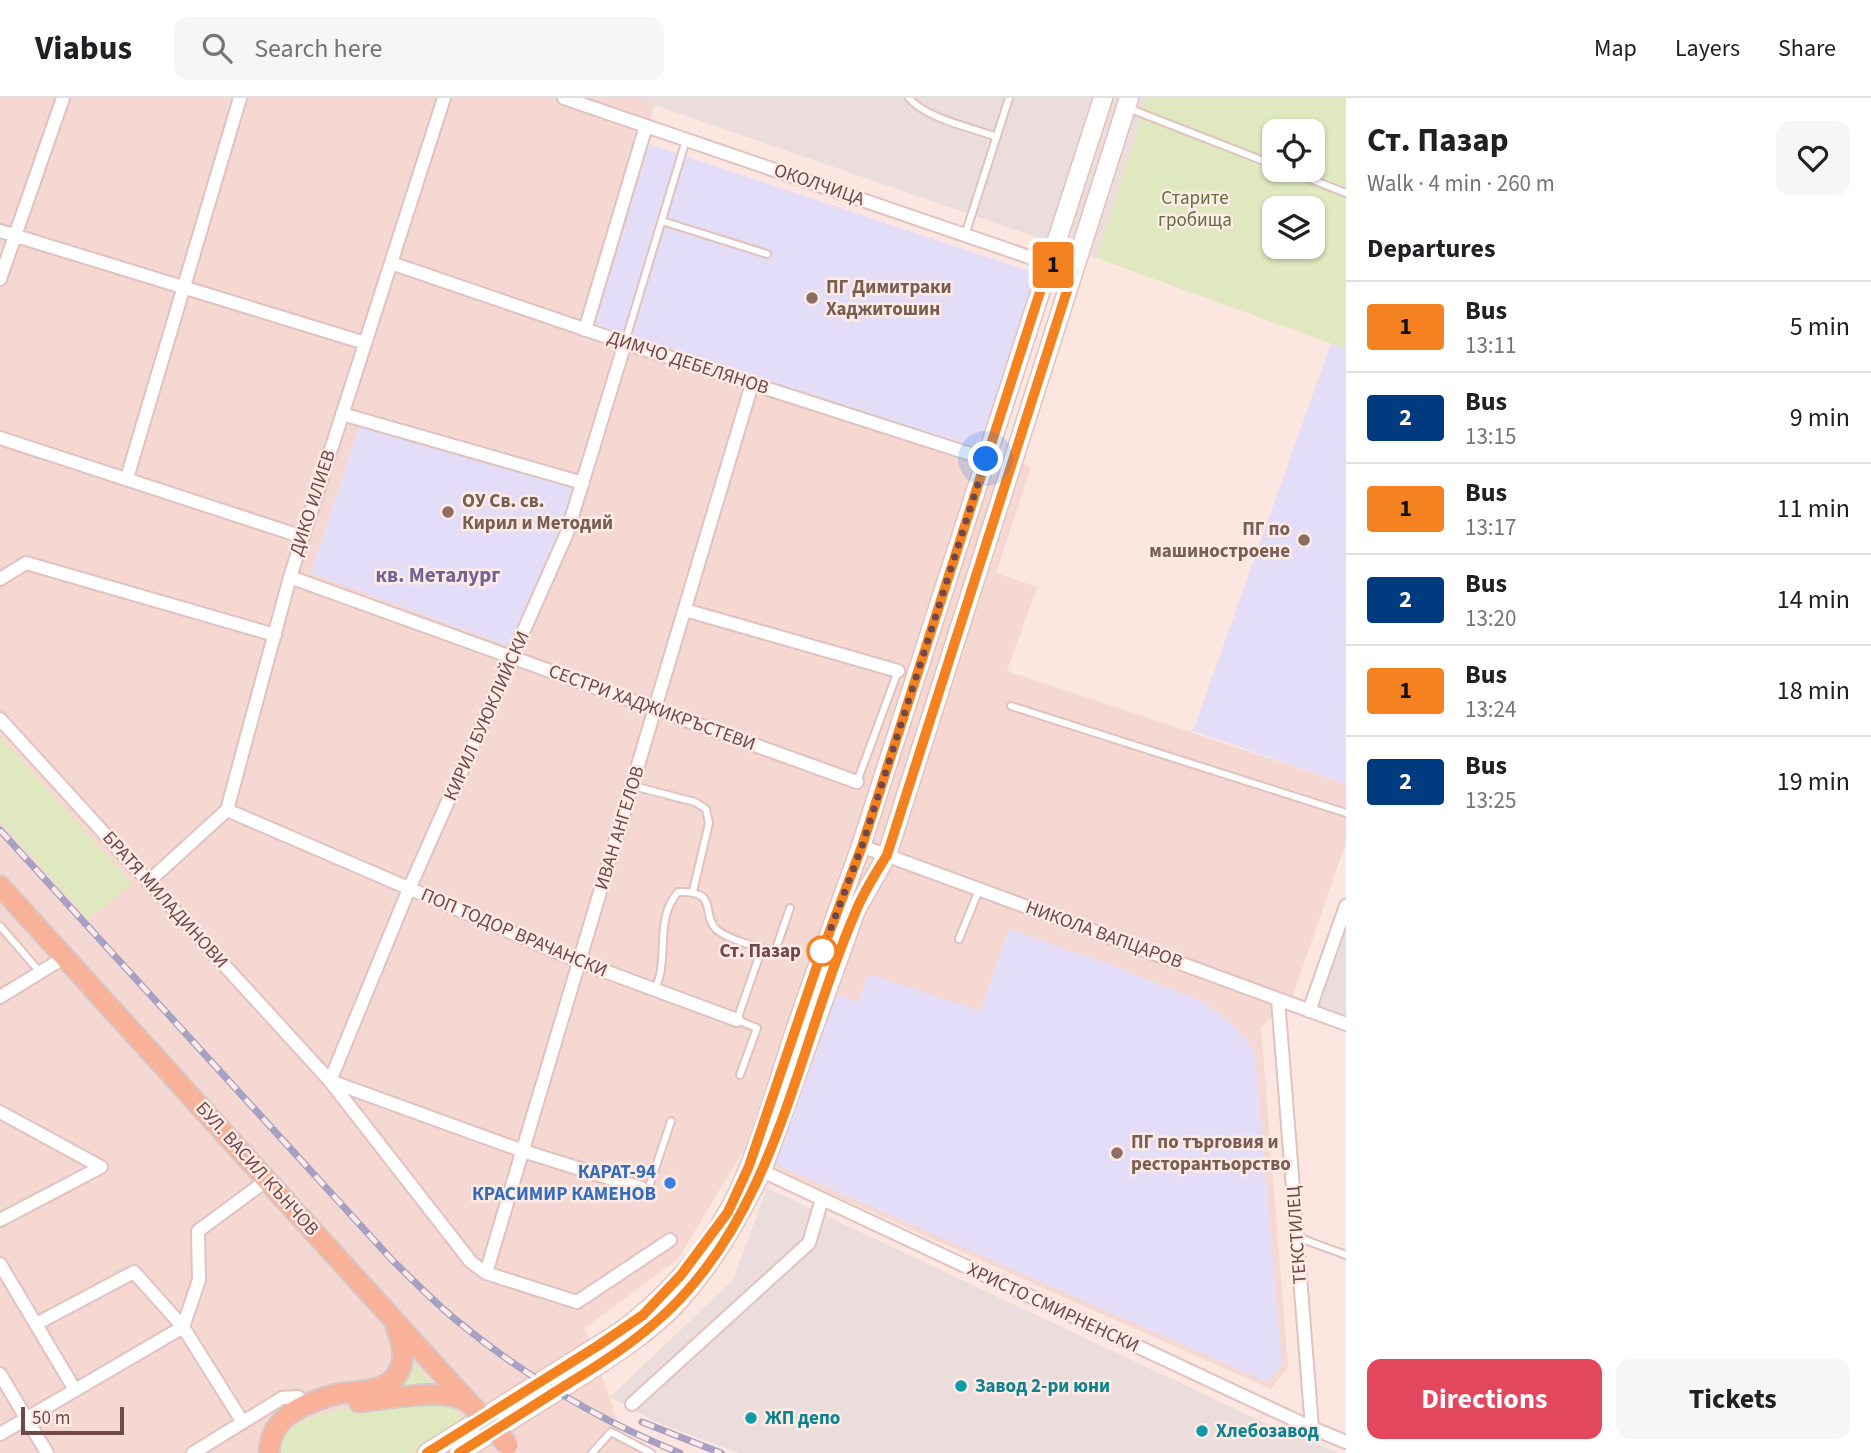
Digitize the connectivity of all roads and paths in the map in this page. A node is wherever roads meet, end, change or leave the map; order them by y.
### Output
1 (63, 98) edge
2 (240, 98) edge
3 (444, 98) edge
4 (564, 98) edge
5 (909, 98) edge
6 (1009, 98) edge
7 (1103, 98) edge
8 (581, 101) edge
9 (1128, 102) edge
10 (646, 126) junction
11 (997, 137) junction
12 (686, 140) junction
13 (1262, 159) edge
14 (1318, 182) edge
15 (1346, 193) edge
16 (662, 221) junction
17 (0, 230) edge
18 (16, 235) junction
19 (965, 235) junction
20 (767, 254) dead end
21 (391, 263) junction
22 (1049, 264) junction
23 (1073, 272) junction
24 (0, 279) edge
25 (185, 287) junction
26 (584, 330) junction
27 (365, 343) junction
28 (625, 343) junction
29 (752, 384) junction
30 (342, 414) junction
31 (0, 438) edge
32 (986, 459) junction
33 (127, 478) junction
34 (583, 483) junction
35 (303, 537) junction
36 (290, 577) junction
37 (0, 579) edge
38 (685, 610) junction
39 (275, 635) junction
40 (513, 659) junction
41 (898, 671) joint
42 (1011, 706) dead end
43 (656, 709) junction
44 (0, 719) edge
45 (858, 782) joint
46 (632, 786) junction
47 (227, 810) junction
48 (1346, 813) edge
49 (862, 846) junction
50 (887, 855) junction
51 (148, 882) junction
52 (0, 886) edge
53 (409, 889) junction
54 (979, 890) junction
55 (693, 891) junction
56 (1346, 906) edge
57 (790, 908) dead end
58 (0, 926) edge
59 (959, 939) dead end
60 (762, 948) junction
61 (65, 957) junction
62 (580, 962) junction
63 (39, 971) junction
64 (655, 990) junction
65 (0, 997) edge
66 (1278, 999) junction
67 (1309, 1011) junction
68 (737, 1020) junction
69 (1346, 1024) edge
70 (740, 1075) dead end
71 (330, 1081) junction
72 (0, 1112) edge
73 (671, 1121) dead end
74 (523, 1151) junction
75 (762, 1171) junction
76 (267, 1180) junction
77 (641, 1188) joint
78 (822, 1199) junction
79 (0, 1220) edge
80 (1297, 1237) junction
81 (670, 1240) dead end
82 (1346, 1255) edge
83 (0, 1264) edge
84 (486, 1273) junction
85 (391, 1317) junction
86 (36, 1324) junction
87 (183, 1327) junction
88 (0, 1374) edge
89 (75, 1390) junction
90 (469, 1403) junction
91 (632, 1404) dead end
92 (306, 1405) junction
93 (26, 1419) junction
94 (242, 1421) junction
95 (1312, 1428) junction
96 (0, 1434) edge
97 (1346, 1442) edge
98 (511, 1449) edge
99 (47, 1453) edge
100 (193, 1453) edge
101 (269, 1453) edge
102 (426, 1453) edge
103 (459, 1453) edge
104 (592, 1453) edge
105 (651, 1453) edge

1 - 18 street
2 - 25 street
3 - 21 street, ДИКО ИЛИЕВ
4 - 8 street, ОКОЛЧИЦА
5 - 11 lane
6 - 11 lane
7 - 22 main road
8 - 10 street, ОКОЛЧИЦА
9 - 13 lane
9 - 23 main road
10 - 12 street, ОКОЛЧИЦА
10 - 26 street
11 - 19 lane
12 - 16 lane
12 - 19 street, ОКОЛЧИЦА
14 - 15 lane
16 - 20 lane
16 - 28 lane
17 - 18 street
18 - 24 street
18 - 25 street
19 - 22 street, ОКОЛЧИЦА
21 - 26 street, ДИМЧО ДЕБЕЛЯНОВ
21 - 27 street, ДИКО ИЛИЕВ
22 - 23 street, ОКОЛЧИЦА
22 - 32 main road
23 - 50 main road
25 - 27 street
25 - 33 street
26 - 28 street, ДИМЧО ДЕБЕЛЯНОВ
27 - 30 street, ДИКО ИЛИЕВ
28 - 29 street, ДИМЧО ДЕБЕЛЯНОВ
28 - 34 street, КИРИЛ БУЮКЛИЙСКИ
29 - 32 street, ДИМЧО ДЕБЕЛЯНОВ
29 - 38 street, ИВАН АНГЕЛОВ
30 - 34 street
30 - 35 street, ДИКО ИЛИЕВ
31 - 33 street
32 - 49 main road
33 - 35 street
34 - 40 street, КИРИЛ БУЮКЛИЙСКИ
35 - 36 street, ДИКО ИЛИЕВ
36 - 39 street, ДИКО ИЛИЕВ
36 - 40 street, СЕСТРИ ХАДЖИКРЪСТЕВИ
37 - 39 street
38 - 41 street
38 - 43 street, ИВАН АНГЕЛОВ
39 - 47 street, ДИКО ИЛИЕВ
40 - 43 street, СЕСТРИ ХАДЖИКРЪСТЕВИ
40 - 53 street, КИРИЛ БУЮКЛИЙСКИ
41 - 45 lane
42 - 48 lane
43 - 45 street, СЕСТРИ ХАДЖИКРЪСТЕВИ
43 - 46 street, ИВАН АНГЕЛОВ
44 - 51 street, БРАТЯ МИЛАДИНОВИ
46 - 55 lane
46 - 62 street, ИВАН АНГЕЛОВ
47 - 51 street
47 - 53 street, ПОП ТОДОР ВРАЧАНСКИ
49 - 50 street, НИКОЛА ВАПЦАРОВ
49 - 102 main road
50 - 54 street, НИКОЛА ВАПЦАРОВ
50 - 75 main road
51 - 71 street, БРАТЯ МИЛАДИНОВИ
52 - 61 main road, БУЛ. ВАСИЛ КЪНЧОВ
53 - 62 street, ПОП ТОДОР ВРАЧАНСКИ
53 - 71 street, КИРИЛ БУЮКЛИЙСКИ
54 - 59 lane
54 - 66 street, НИКОЛА ВАПЦАРОВ
55 - 60 lane
55 - 64 lane
56 - 67 street
57 - 60 lane
58 - 63 lane
60 - 68 lane
61 - 63 street
61 - 76 main road, БУЛ. ВАСИЛ КЪНЧОВ
62 - 64 street, ПОП ТОДОР ВРАЧАНСКИ
62 - 74 street, ИВАН АНГЕЛОВ
63 - 65 street
64 - 68 street, ПОП ТОДОР ВРАЧАНСКИ
66 - 67 street, НИКОЛА ВАПЦАРОВ
66 - 80 street, ТЕКСТИЛЕЦ
67 - 69 street, НИКОЛА ВАПЦАРОВ
68 - 70 lane
71 - 74 street, БРАТЯ МИЛАДИНОВИ
71 - 84 street, БРАТЯ МИЛАДИНОВИ
72 - 79 street
73 - 77 lane
74 - 77 street, БРАТЯ МИЛАДИНОВИ
74 - 84 street, ИВАН АНГЕЛОВ
75 - 78 street, ХРИСТО СМИРНЕНСКИ
75 - 103 main road
76 - 85 main road, БУЛ. ВАСИЛ КЪНЧОВ
76 - 87 street
78 - 91 street
78 - 95 street, ХРИСТО СМИРНЕНСКИ
80 - 82 lane
80 - 95 street, ТЕКСТИЛЕЦ
81 - 84 street, БРАТЯ МИЛАДИНОВИ
83 - 86 street
85 - 90 main road, БУЛ. ВАСИЛ КЪНЧОВ
85 - 92 main road
86 - 87 street
86 - 89 street
87 - 89 street
87 - 94 street
88 - 93 street
89 - 93 street
90 - 92 main road
90 - 98 main road, БУЛ. ВАСИЛ КЪНЧОВ, bridge
92 - 94 street
92 - 101 main road
93 - 96 street
93 - 99 street
94 - 100 street
95 - 97 street, ХРИСТО СМИРНЕНСКИ
104 - 105 lane

